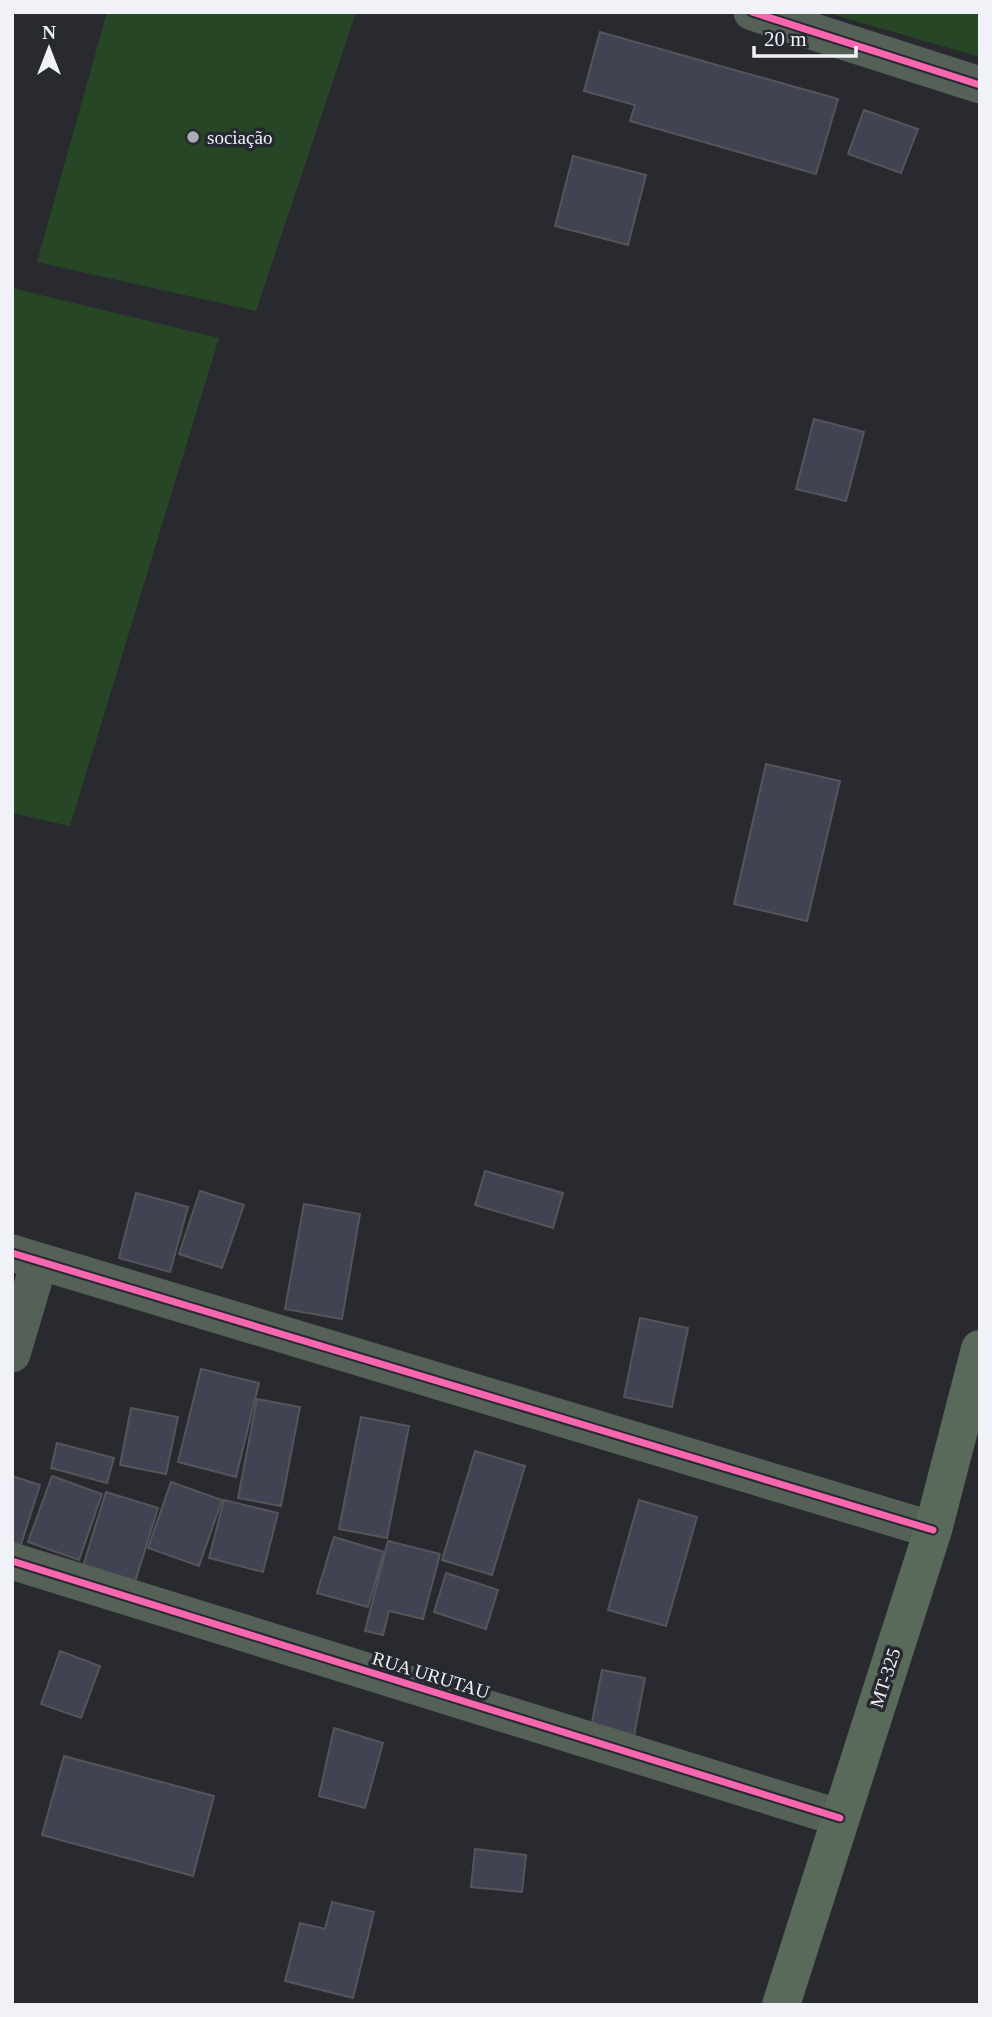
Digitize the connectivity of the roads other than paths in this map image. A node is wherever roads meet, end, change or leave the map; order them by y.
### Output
1 (752, 12) edge
2 (980, 85) edge
3 (26, 1258) edge
4 (980, 1349) edge
5 (12, 1354) edge
6 (933, 1530) junction
7 (12, 1561) edge
8 (840, 1818) junction
9 (781, 2005) edge

1 - 2 street
3 - 5 street
3 - 6 street
4 - 6 main road, MT-325
6 - 8 main road, MT-325
7 - 8 street, RUA URUTAU
8 - 9 main road, MT-325

